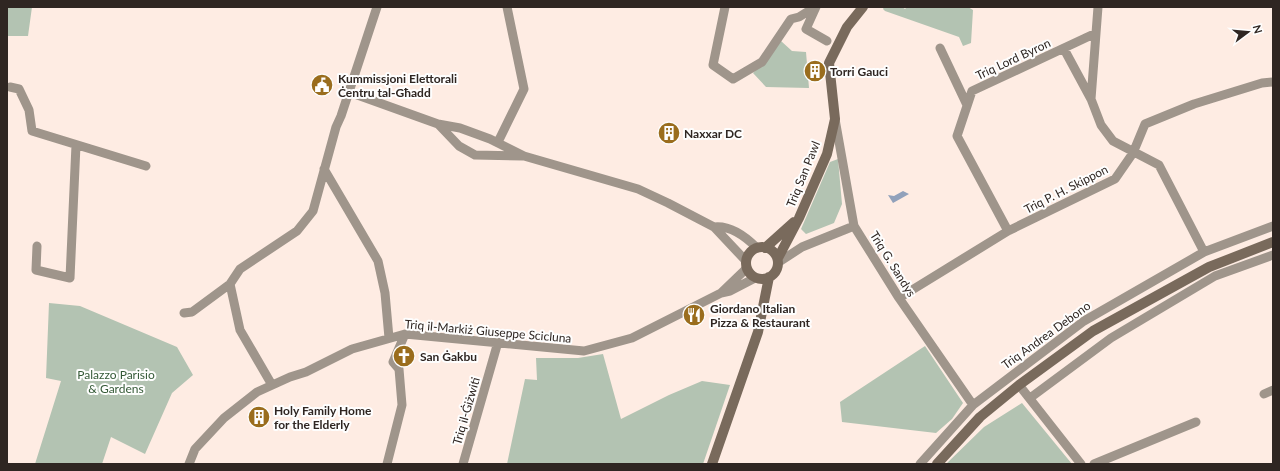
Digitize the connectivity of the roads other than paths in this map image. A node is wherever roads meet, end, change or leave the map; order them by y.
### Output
1 (377, 7) edge
2 (507, 7) edge
3 (726, 7) edge
4 (815, 7) edge
5 (863, 7) edge
6 (1098, 7) edge
7 (1096, 33) junction
8 (827, 41) dead end
9 (940, 48) dead end
10 (1064, 48) junction
11 (1273, 82) edge
12 (10, 87) dead end
13 (349, 92) junction
14 (1091, 99) junction
15 (967, 105) junction
16 (835, 119) junction
17 (438, 124) junction
18 (498, 142) junction
19 (76, 145) junction
20 (1133, 153) junction
21 (524, 156) junction
22 (146, 166) dead end
23 (324, 169) junction
24 (799, 218) junction
25 (854, 226) junction
26 (1273, 226) edge
27 (714, 227) junction
28 (1008, 231) junction
29 (1273, 242) edge
30 (37, 246) dead end
31 (761, 248) junction
32 (1204, 252) junction
33 (1273, 255) edge
34 (779, 260) junction
35 (746, 265) junction
36 (769, 277) junction
37 (756, 279) junction
38 (230, 284) junction
39 (721, 293) junction
40 (899, 298) junction
41 (762, 310) junction
42 (184, 313) dead end
43 (406, 334) junction
44 (389, 338) junction
45 (498, 342) junction
46 (272, 385) junction
47 (1019, 385) junction
48 (1030, 398) junction
49 (973, 405) junction
50 (216, 413) dead end
51 (224, 418) junction
52 (1196, 422) dead end
53 (189, 464) edge
54 (387, 464) edge
55 (463, 464) edge
56 (712, 464) edge
57 (920, 464) edge
58 (937, 464) edge
59 (1081, 464) edge
60 (1094, 464) edge

1 - 13 street
2 - 18 street
3 - 4 street
4 - 8 street
5 - 16 main road, Triq San Pawl
6 - 7 street
7 - 10 street, Triq Lord Byron
7 - 14 street
9 - 15 street
10 - 14 street
10 - 15 street, Triq Lord Byron
11 - 20 street, Triq P. H. Skippon
12 - 19 street
13 - 17 street
13 - 23 street
14 - 20 street
15 - 28 street, Triq Lord Byron
16 - 24 main road, Triq San Pawl
16 - 25 street, Triq G. Sandys
17 - 18 street
17 - 21 street
18 - 21 street
19 - 22 street
19 - 30 street
20 - 28 street, Triq P. H. Skippon
20 - 32 street
21 - 27 street
23 - 38 street
23 - 44 street
24 - 31 main road, Triq San Pawl
24 - 34 main road, Triq San Pawl
25 - 34 street
25 - 40 street, Triq G. Sandys
26 - 32 street, Triq Andrea Debono
27 - 31 street
27 - 35 street
28 - 40 street, Triq P. H. Skippon
29 - 47 main road, Triq Andrea Debono
31 - 34 main road
31 - 35 main road, Triq San Pawl
32 - 49 street, Triq Andrea Debono
33 - 48 street
34 - 36 main road, Triq San Pawl
35 - 37 main road, Triq San Pawl
35 - 39 street, Triq il-Markiż Giuseppe Scicluna
36 - 37 main road
36 - 41 main road, Triq San Pawl
37 - 39 street, Triq il-Markiż Giuseppe Scicluna
37 - 41 main road, Triq San Pawl
38 - 42 street
38 - 46 street
39 - 45 street, Triq il-Markiż Giuseppe Scicluna
40 - 49 street, Triq G. Sandys
41 - 56 main road, Triq San Pawl
43 - 44 street, Triq il-Markiż Giuseppe Scicluna
43 - 45 street, Triq il-Markiż Giuseppe Scicluna
43 - 54 street
44 - 46 street, Triq il-Markiż Giuseppe Scicluna
45 - 55 street, Triq il-Ġiżwiti
46 - 51 street, Triq il-Markiż Giuseppe Scicluna
47 - 48 street
47 - 58 main road, Triq Andrea Debono
48 - 59 street
49 - 57 street, Triq Andrea Debono
50 - 51 street
51 - 53 street, Triq il-Markiż Giuseppe Scicluna
52 - 60 street

